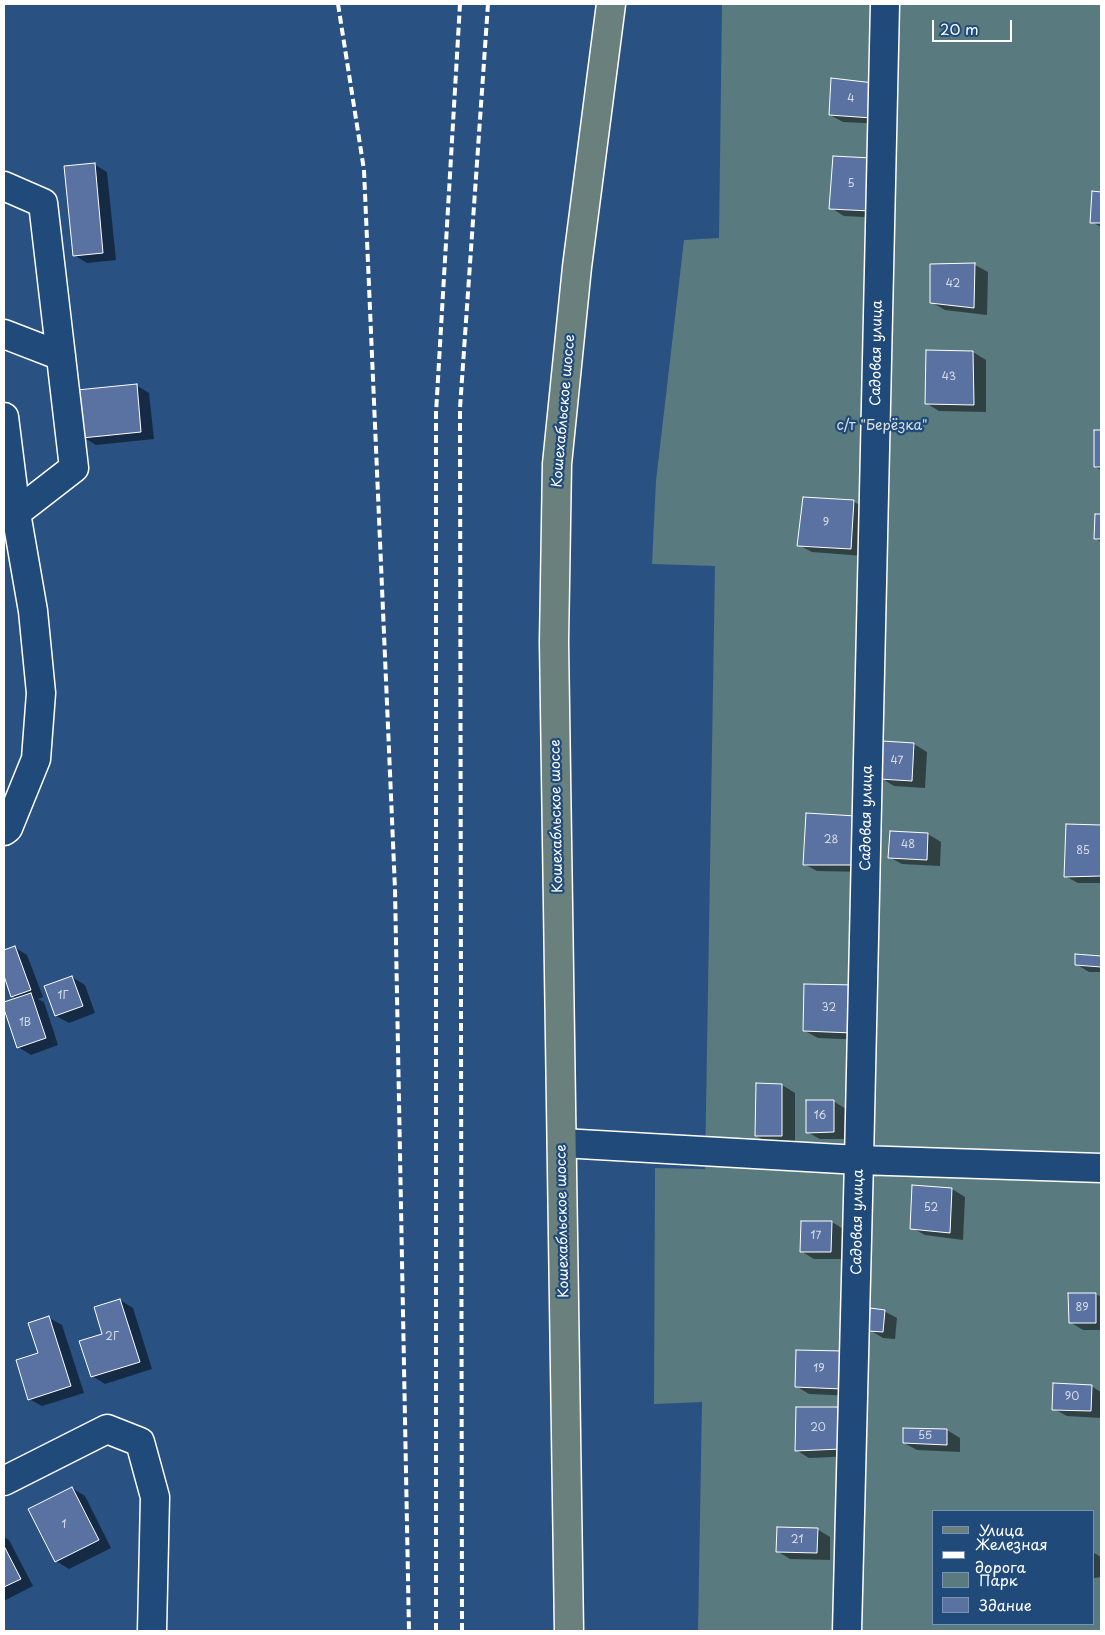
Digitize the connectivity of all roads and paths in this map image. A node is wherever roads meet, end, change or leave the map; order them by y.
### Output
1 (611, 4) edge
2 (885, 4) edge
3 (4, 186) edge
4 (4, 334) edge
5 (61, 356) junction
6 (4, 417) edge
7 (16, 513) junction
8 (6, 830) edge
9 (562, 1143) junction
10 (859, 1160) junction
11 (1101, 1168) edge
12 (4, 1481) edge
13 (152, 1631) edge
14 (569, 1631) edge
15 (847, 1631) edge

1 - 9 main road, Кошехабльское шоссе
2 - 10 street, Садовая улица
3 - 5 street
4 - 5 street
5 - 7 street
6 - 7 street
7 - 8 street
9 - 10 street
9 - 14 main road, Кошехабльское шоссе
10 - 11 street
10 - 15 street, Садовая улица
12 - 13 street

